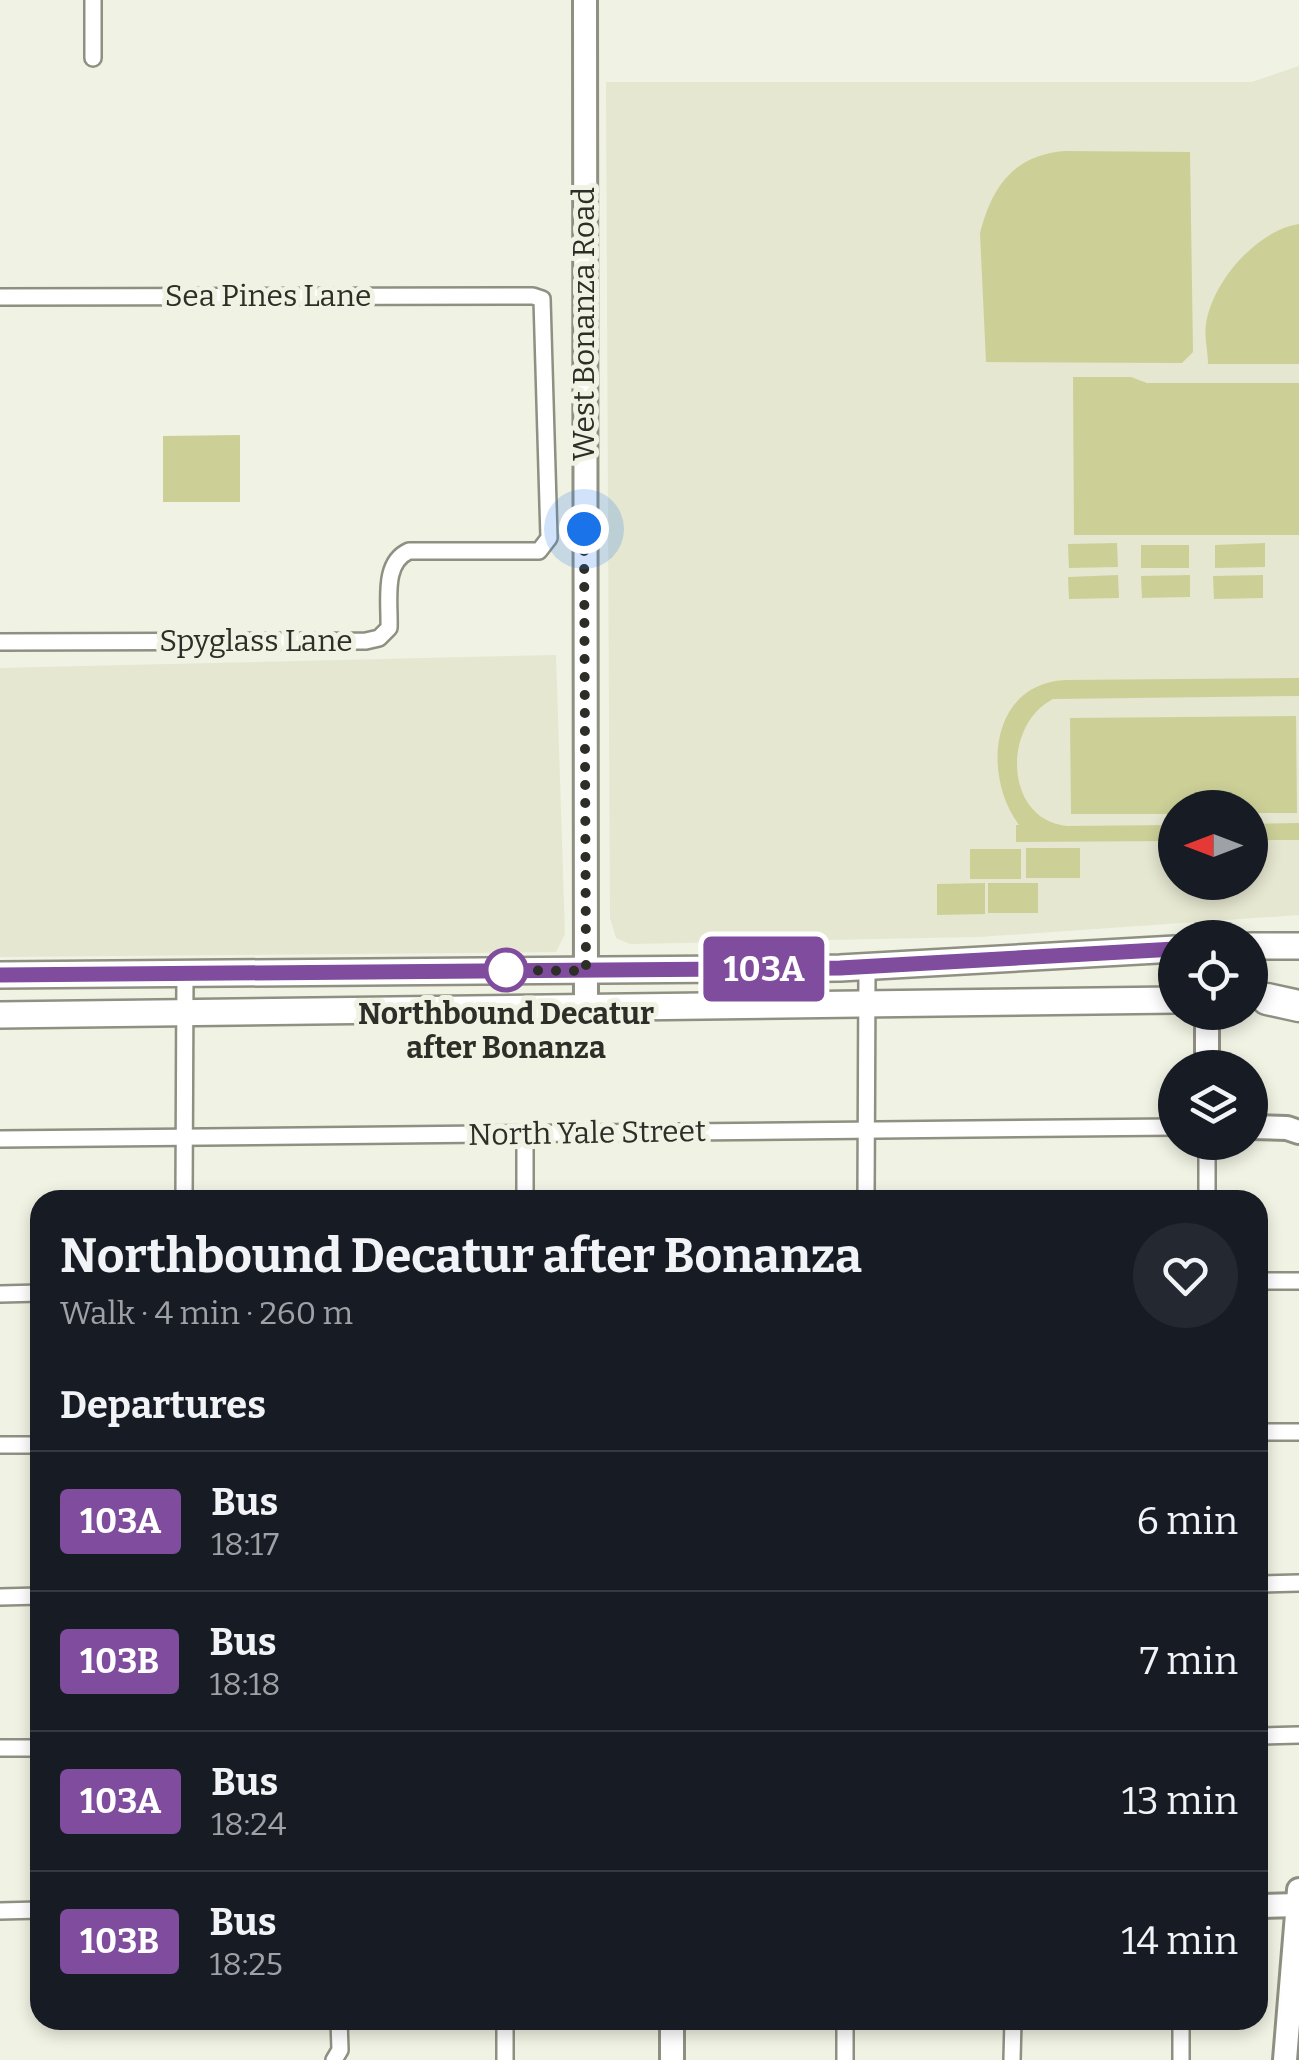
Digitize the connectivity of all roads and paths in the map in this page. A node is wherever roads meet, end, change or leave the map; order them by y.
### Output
1 (93, 0) edge
2 (585, 0) edge
3 (94, 58) dead end
4 (0, 297) edge
5 (537, 297) joint
6 (0, 642) edge
7 (1268, 946) edge
8 (1299, 946) edge
9 (1158, 950) edge
10 (867, 968) junction
11 (586, 971) junction
12 (185, 974) junction
13 (0, 975) edge
14 (1299, 998) edge
15 (1268, 999) edge
16 (1158, 1000) edge
17 (1268, 1001) edge
18 (867, 1004) junction
19 (1299, 1006) edge
20 (586, 1008) junction
21 (185, 1013) junction
22 (0, 1016) edge
23 (1158, 1127) edge
24 (1268, 1127) edge
25 (866, 1130) junction
26 (1299, 1132) edge
27 (525, 1134) junction
28 (184, 1138) junction
29 (0, 1140) edge
30 (1207, 1160) edge
31 (184, 1190) edge
32 (525, 1190) edge
33 (866, 1190) edge
34 (1206, 1190) edge
35 (1299, 1280) edge
36 (1268, 1281) edge
37 (30, 1293) edge
38 (0, 1294) edge
39 (1268, 1432) edge
40 (1299, 1432) edge
41 (0, 1445) edge
42 (30, 1445) edge
43 (1299, 1583) edge
44 (1268, 1584) edge
45 (30, 1596) edge
46 (0, 1597) edge
47 (1299, 1735) edge
48 (1268, 1736) edge
49 (0, 1748) edge
50 (30, 1748) edge
51 (1299, 1890) edge
52 (1298, 1905) edge
53 (1268, 1906) edge
54 (30, 1910) edge
55 (0, 1911) edge
56 (340, 2030) edge
57 (505, 2030) edge
58 (672, 2030) edge
59 (845, 2030) edge
60 (1013, 2030) edge
61 (1181, 2030) edge
62 (334, 2060) edge
63 (505, 2060) edge
64 (672, 2060) edge
65 (844, 2060) edge
66 (1012, 2060) edge
67 (1181, 2060) edge
68 (1285, 2060) edge

1 - 3 street
2 - 11 street, West Bonanza Road
4 - 5 street, Sea Pines Lane
5 - 6 street, Spyglass Lane
7 - 8 main road
9 - 10 main road
10 - 11 main road
10 - 18 street
11 - 12 main road
11 - 20 street, West Bonanza Road
12 - 13 main road
12 - 21 street
14 - 15 main road
16 - 18 main road
17 - 19 highway
18 - 20 main road
18 - 25 street
20 - 21 main road
21 - 22 main road
21 - 28 street
23 - 25 street, North Yale Street
24 - 26 street
25 - 27 street, North Yale Street
25 - 33 street
27 - 28 street, North Yale Street
27 - 32 street
28 - 29 street, North Yale Street
28 - 31 street
30 - 34 street
35 - 36 street
37 - 38 street
39 - 40 street
41 - 42 street
43 - 44 street
45 - 46 street
47 - 48 street
49 - 50 street
51 - 52 street
52 - 53 street
52 - 68 street
54 - 55 street
56 - 62 street
57 - 63 street
58 - 64 street
59 - 65 street
60 - 66 street
61 - 67 street

